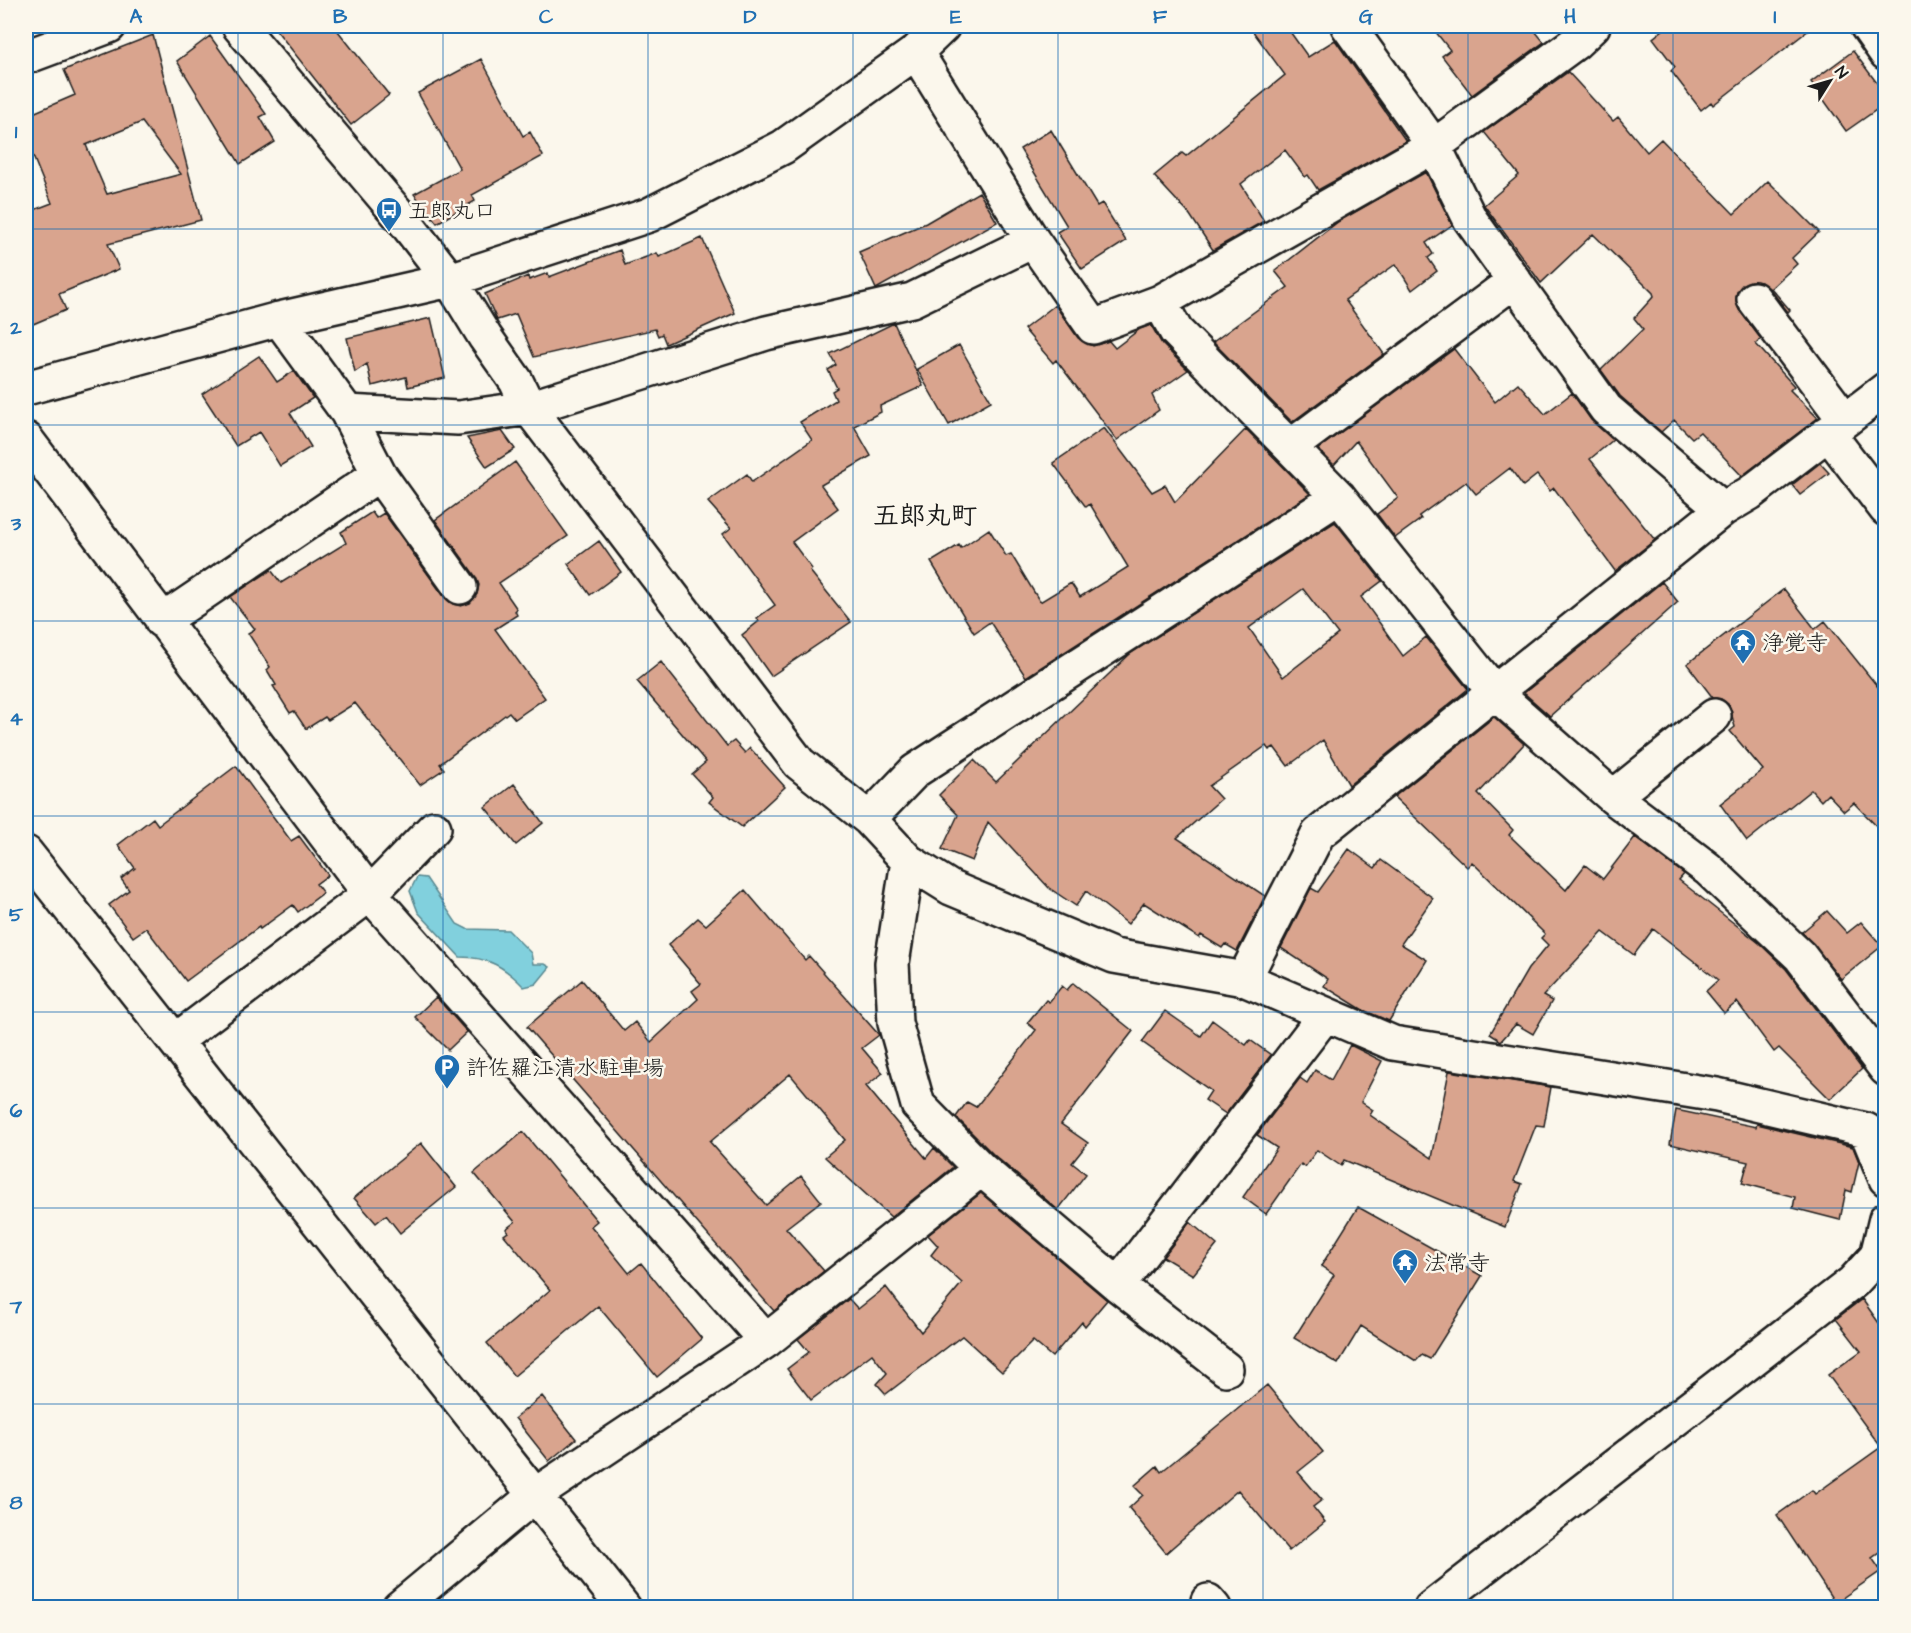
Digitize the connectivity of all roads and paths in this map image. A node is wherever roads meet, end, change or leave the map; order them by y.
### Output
1 (109, 26) edge
2 (239, 26) edge
3 (943, 26) edge
4 (1348, 26) edge
5 (1593, 26) edge
6 (916, 52) junction
7 (26, 57) edge
8 (1434, 146) junction
9 (1033, 241) junction
10 (450, 280) junction
11 (1514, 281) junction
12 (1754, 299) dead end
13 (1160, 302) junction
14 (279, 319) junction
15 (26, 388) edge
16 (1886, 389) edge
17 (529, 408) junction
18 (347, 412) junction
19 (1836, 427) junction
20 (26, 439) edge
21 (1290, 447) junction
22 (379, 474) junction
23 (1339, 497) junction
24 (1723, 509) junction
25 (1886, 509) edge
26 (460, 587) dead end
27 (162, 621) junction
28 (1495, 693) junction
29 (1714, 716) dead end
30 (1613, 797) junction
31 (869, 819) junction
32 (434, 828) dead end
33 (26, 853) edge
34 (908, 861) junction
35 (370, 894) junction
36 (1244, 980) junction
37 (1325, 1015) junction
38 (175, 1041) junction
39 (1886, 1069) edge
40 (1876, 1138) edge
41 (981, 1169) junction
42 (1886, 1179) edge
43 (1886, 1220) edge
44 (1118, 1286) junction
45 (766, 1341) junction
46 (1226, 1369) dead end
47 (535, 1495) junction
48 (399, 1608) edge
49 (624, 1608) edge
50 (1431, 1608) edge

1 - 7 street
2 - 10 street
3 - 6 street
4 - 8 street
5 - 8 street
6 - 9 street
6 - 10 street
8 - 11 street
8 - 13 street
9 - 13 street
9 - 17 street
10 - 14 street
10 - 17 street
11 - 21 street
11 - 24 street
12 - 19 street
13 - 21 street
14 - 15 street
14 - 18 street
16 - 19 street
17 - 18 street
17 - 31 street
18 - 22 street
19 - 24 street
19 - 25 street
20 - 27 street
21 - 23 street
22 - 26 street
22 - 27 street
23 - 28 street
23 - 31 street
24 - 28 street
27 - 35 street
28 - 30 street
28 - 36 street
29 - 30 street
30 - 39 street
31 - 34 street
32 - 35 street
33 - 38 street
34 - 36 street
34 - 41 street
35 - 38 street
35 - 45 street
36 - 37 street
37 - 40 street
37 - 44 street
38 - 47 street
40 - 42 street
41 - 44 street
41 - 45 street
43 - 50 street
44 - 46 street
45 - 47 street
47 - 48 street
47 - 49 street

